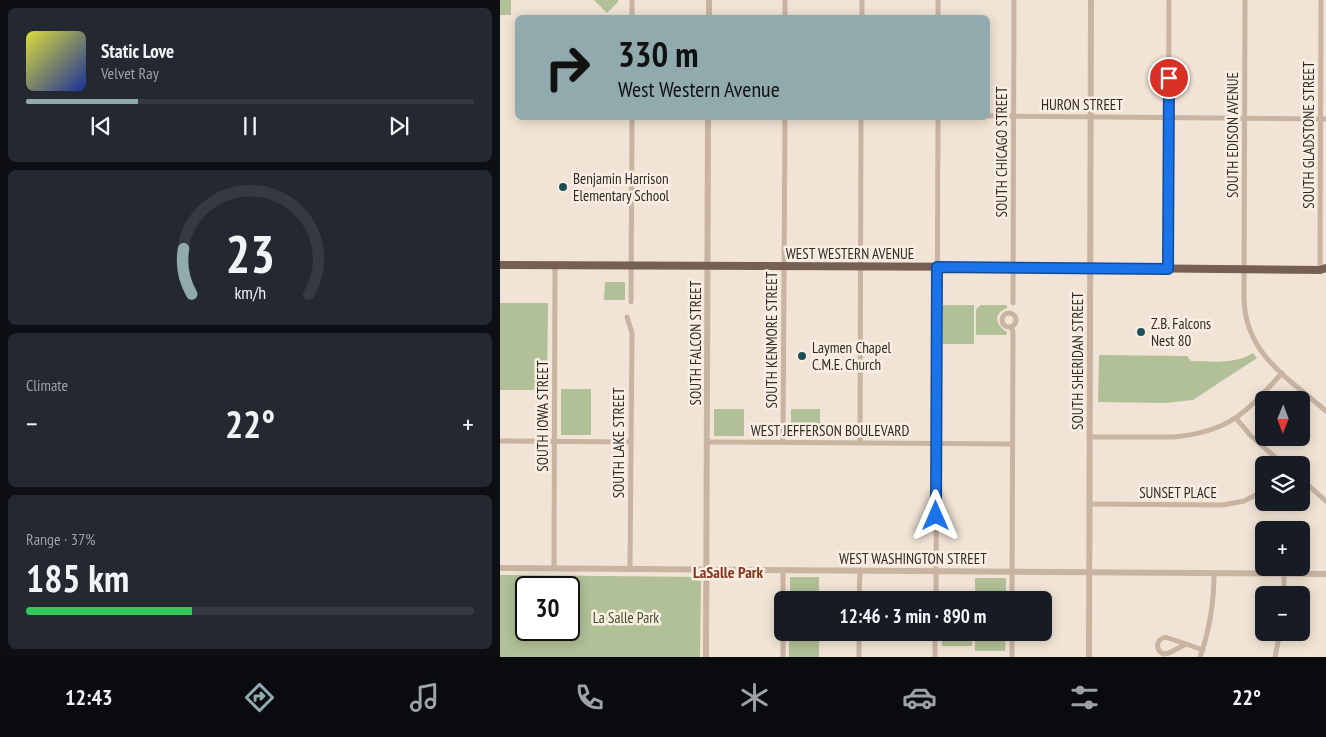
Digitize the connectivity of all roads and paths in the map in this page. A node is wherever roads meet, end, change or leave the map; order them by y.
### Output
1 (632, 0) edge
2 (709, 0) edge
3 (785, 0) edge
4 (862, 0) edge
5 (938, 0) edge
6 (1014, 0) edge
7 (1091, 0) edge
8 (1169, 0) edge
9 (1245, 0) edge
10 (1321, 0) edge
11 (632, 15) edge
12 (709, 15) edge
13 (785, 15) edge
14 (862, 15) edge
15 (938, 15) edge
16 (990, 116) edge
17 (1014, 116) junction
18 (1090, 116) junction
19 (1169, 117) junction
20 (1245, 117) junction
21 (1324, 119) edge
22 (632, 120) edge
23 (708, 120) edge
24 (785, 120) edge
25 (861, 120) edge
26 (938, 120) edge
27 (500, 264) edge
28 (555, 264) junction
29 (631, 265) junction
30 (708, 265) junction
31 (784, 266) junction
32 (860, 266) junction
33 (937, 267) junction
34 (1013, 267) junction
35 (1090, 268) junction
36 (1168, 269) junction
37 (1244, 269) junction
38 (1324, 271) edge
39 (631, 302) dead end
40 (1013, 304) dead end
41 (627, 317) dead end
42 (1011, 326) dead end
43 (1282, 373) junction
44 (1326, 411) edge
45 (1236, 418) junction
46 (1089, 437) junction
47 (500, 440) edge
48 (554, 441) junction
49 (631, 442) junction
50 (707, 442) junction
51 (783, 442) junction
52 (860, 443) junction
53 (936, 444) junction
54 (1012, 444) junction
55 (1274, 456) edge
56 (1310, 487) edge
57 (1255, 496) edge
58 (1326, 501) edge
59 (1089, 504) junction
60 (500, 568) edge
61 (554, 568) junction
62 (630, 569) junction
63 (707, 569) junction
64 (783, 570) junction
65 (860, 570) junction
66 (936, 570) junction
67 (1012, 571) junction
68 (1089, 571) junction
69 (1214, 572) junction
70 (1255, 573) edge
71 (1310, 574) edge
72 (1326, 574) edge
73 (783, 591) edge
74 (859, 591) edge
75 (936, 591) edge
76 (1012, 591) edge
77 (783, 641) edge
78 (859, 641) edge
79 (936, 641) edge
80 (1012, 641) edge
81 (1278, 641) edge
82 (1186, 644) junction
83 (1203, 650) junction
84 (706, 657) edge
85 (782, 657) edge
86 (859, 657) edge
87 (935, 657) edge
88 (1012, 657) edge
89 (1088, 657) edge
90 (1200, 657) edge
91 (1275, 657) edge

1 - 11 street
2 - 12 street
3 - 13 street
4 - 14 street
5 - 15 street
6 - 17 street, SOUTH CHICAGO STREET
7 - 18 street, SOUTH SHERIDAN STREET
8 - 19 street
9 - 20 street, SOUTH EDISON AVENUE
10 - 21 street, SOUTH GLADSTONE STREET
16 - 17 street, HURON STREET
17 - 18 street, HURON STREET
17 - 34 street, SOUTH CHICAGO STREET
18 - 19 street, HURON STREET
18 - 35 street, SOUTH SHERIDAN STREET
19 - 20 street, HURON STREET
19 - 36 street
20 - 21 street, HURON STREET
20 - 37 street, SOUTH EDISON AVENUE
21 - 38 street, SOUTH GLADSTONE STREET
22 - 29 street
23 - 30 street, SOUTH FALCON STREET
24 - 31 street, SOUTH KENMORE STREET
25 - 32 street
26 - 33 street
27 - 28 main road, WEST WESTERN AVENUE
28 - 29 main road, WEST WESTERN AVENUE
28 - 48 street, SOUTH IOWA STREET
29 - 30 main road, WEST WESTERN AVENUE
29 - 39 street
30 - 31 main road, WEST WESTERN AVENUE
30 - 50 street, SOUTH FALCON STREET
31 - 32 main road, WEST WESTERN AVENUE
31 - 51 street, SOUTH KENMORE STREET
32 - 33 main road, WEST WESTERN AVENUE
32 - 52 street
33 - 34 main road, WEST WESTERN AVENUE
33 - 53 street
34 - 35 main road, WEST WESTERN AVENUE
34 - 40 street, SOUTH CHICAGO STREET
35 - 36 main road, WEST WESTERN AVENUE
35 - 46 street, SOUTH SHERIDAN STREET
36 - 37 main road, WEST WESTERN AVENUE
37 - 38 main road, WEST WESTERN AVENUE
37 - 43 street, SOUTH EDISON AVENUE
41 - 49 street, SOUTH LAKE STREET
42 - 54 street
43 - 44 street, SOUTH EDISON AVENUE
43 - 45 street
45 - 46 street
45 - 55 street
46 - 59 street, SOUTH SHERIDAN STREET
47 - 48 street
48 - 49 street
48 - 61 street, SOUTH IOWA STREET
49 - 62 street, SOUTH LAKE STREET
50 - 51 street, WEST JEFFERSON BOULEVARD
50 - 63 street, SOUTH FALCON STREET
51 - 52 street, WEST JEFFERSON BOULEVARD
52 - 53 street, WEST JEFFERSON BOULEVARD
53 - 54 street, WEST JEFFERSON BOULEVARD
53 - 66 street
54 - 67 street
56 - 58 street
57 - 59 street, SUNSET PLACE
59 - 68 street, SOUTH SHERIDAN STREET
60 - 61 street, WEST WASHINGTON STREET
61 - 62 street, WEST WASHINGTON STREET
62 - 63 street, WEST WASHINGTON STREET
63 - 64 street, WEST WASHINGTON STREET
63 - 84 street, SOUTH FALCON STREET
64 - 65 street, WEST WASHINGTON STREET
64 - 73 street
65 - 66 street, WEST WASHINGTON STREET
65 - 74 street
66 - 67 street, WEST WASHINGTON STREET
66 - 75 street
67 - 68 street, WEST WASHINGTON STREET
67 - 76 street
68 - 69 street, WEST WASHINGTON STREET
68 - 89 street, SOUTH SHERIDAN STREET
69 - 70 street, WEST WASHINGTON STREET
69 - 83 street
71 - 72 street, WEST WASHINGTON STREET
77 - 85 street
78 - 86 street
79 - 87 street
80 - 88 street
81 - 91 street
82 - 82 street
82 - 83 street
83 - 90 street

